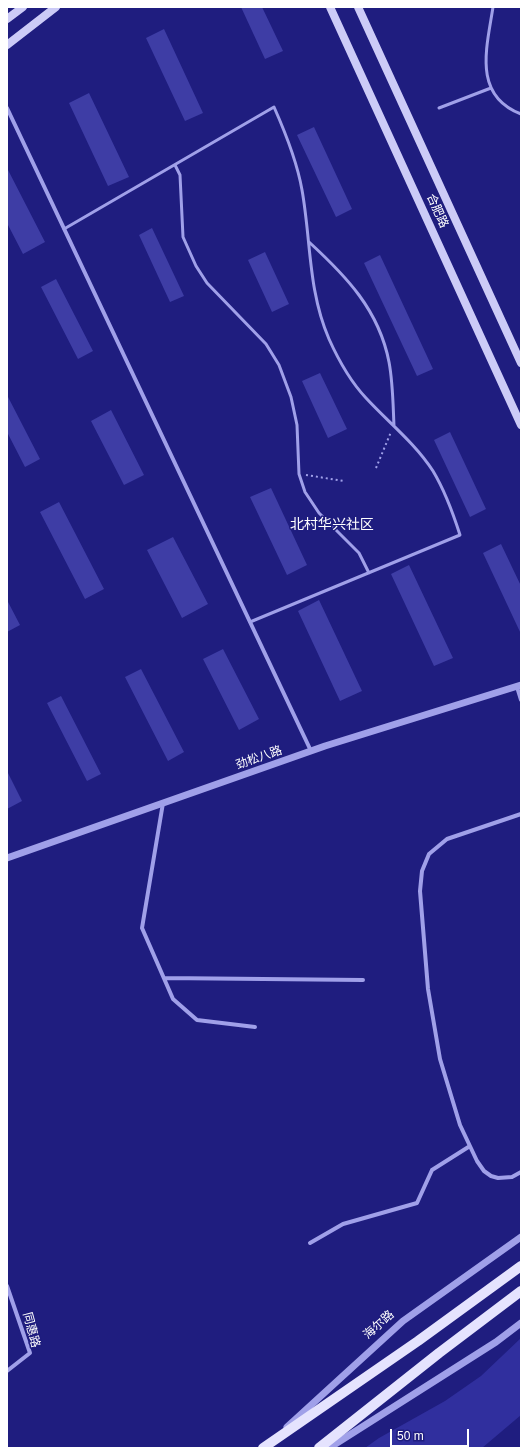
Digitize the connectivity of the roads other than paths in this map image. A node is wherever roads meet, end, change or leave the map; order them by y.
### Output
1 (23, 7) edge
2 (56, 7) edge
3 (330, 7) edge
4 (358, 7) edge
5 (493, 7) edge
6 (7, 19) edge
7 (7, 45) edge
8 (491, 88) junction
9 (7, 108) edge
10 (439, 108) dead end
11 (521, 114) edge
12 (175, 165) junction
13 (64, 229) junction
14 (308, 241) junction
15 (521, 363) edge
16 (521, 425) edge
17 (394, 426) junction
18 (369, 573) junction
19 (250, 622) junction
20 (519, 686) edge
21 (521, 700) edge
22 (311, 751) junction
23 (163, 803) junction
24 (521, 814) edge
25 (7, 858) edge
26 (164, 978) junction
27 (363, 980) dead end
28 (255, 1028) dead end
29 (470, 1146) junction
30 (521, 1172) edge
31 (521, 1237) edge
32 (310, 1243) dead end
33 (521, 1266) edge
34 (7, 1286) edge
35 (521, 1291) edge
36 (521, 1323) edge
37 (7, 1371) edge
38 (265, 1447) edge
39 (319, 1448) edge
40 (329, 1448) edge

1 - 6 main road
2 - 7 main road
3 - 16 main road, 合肥路
4 - 15 main road, 合肥路
5 - 8 lane
8 - 10 lane
8 - 11 lane
9 - 13 street
12 - 13 lane
12 - 14 lane
12 - 18 lane
13 - 19 street
14 - 17 lane
14 - 17 lane
17 - 18 lane
18 - 19 lane
19 - 22 street
20 - 21 street
20 - 22 street, 劲松八路
22 - 23 street, 劲松八路
23 - 25 street, 劲松八路
23 - 26 street
24 - 29 street
26 - 27 street
26 - 28 street
29 - 30 street
29 - 32 street
31 - 38 street, 海尔路
33 - 38 main road, 海尔路
34 - 37 street, 同惠路
35 - 39 main road
36 - 40 street

